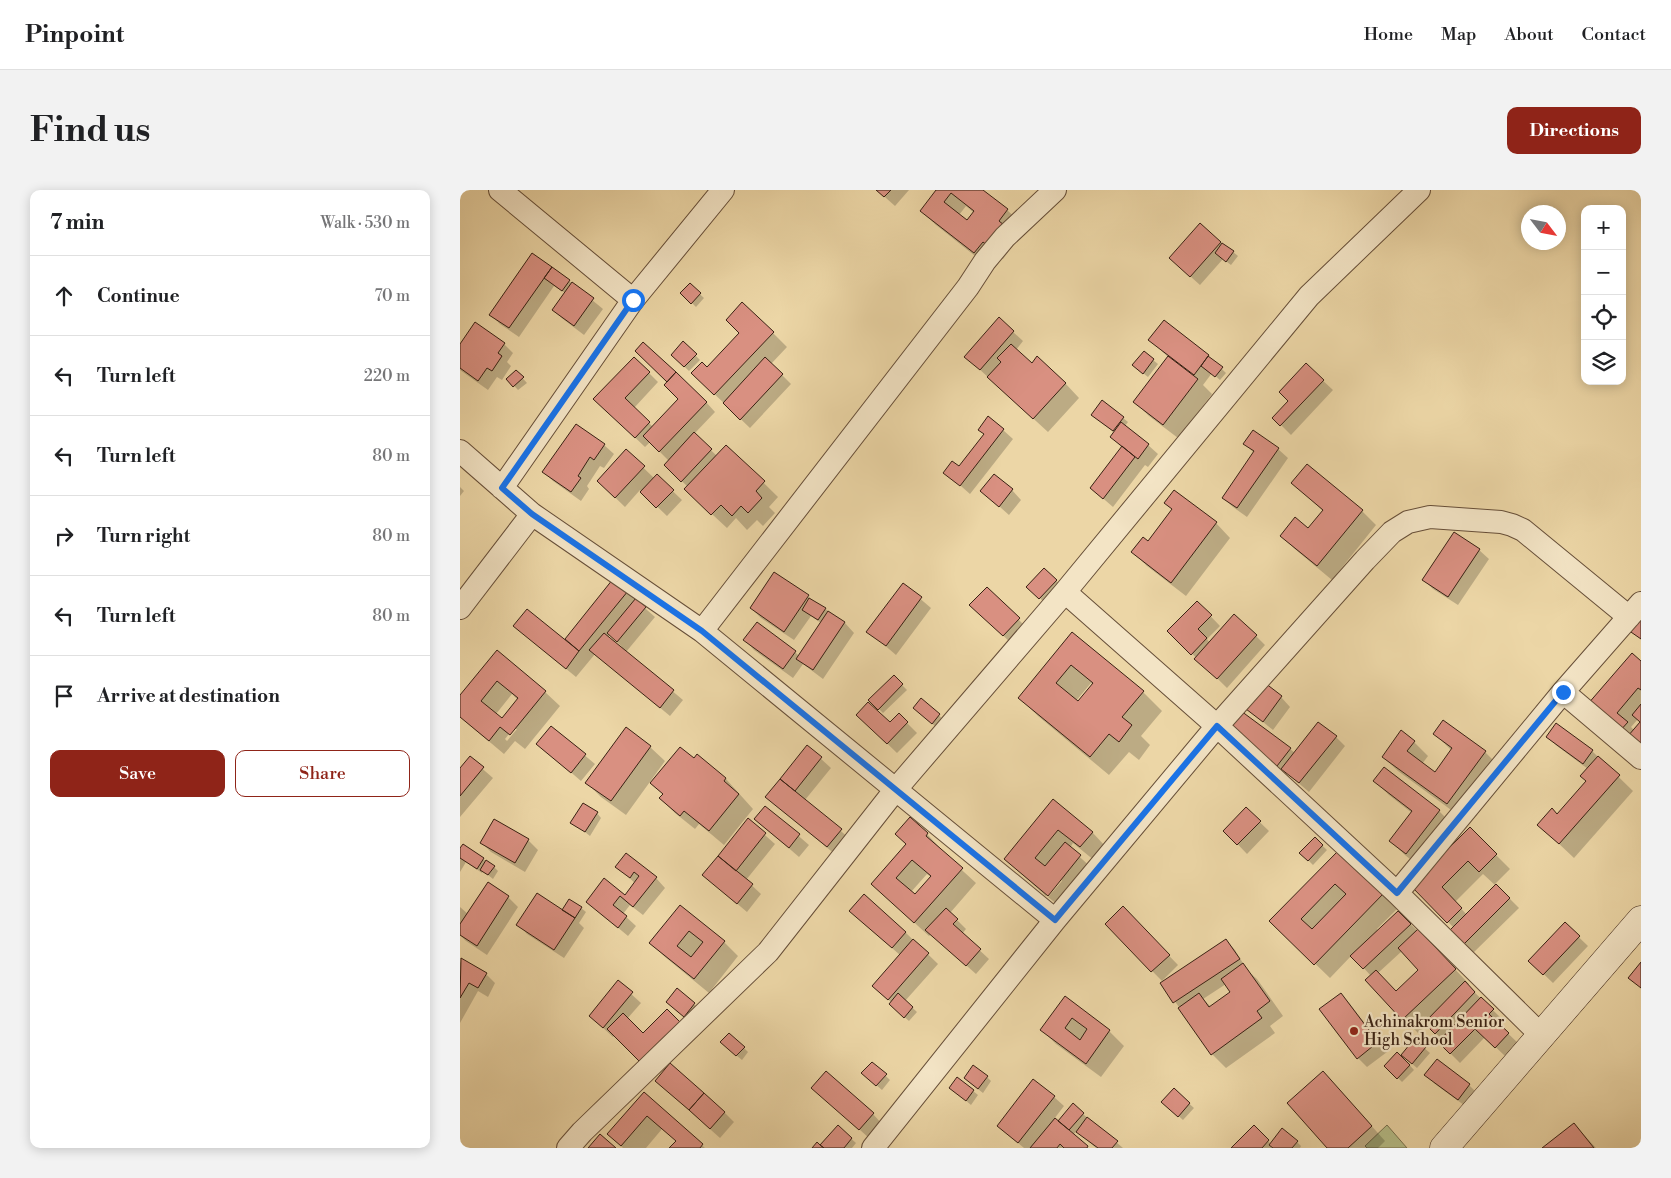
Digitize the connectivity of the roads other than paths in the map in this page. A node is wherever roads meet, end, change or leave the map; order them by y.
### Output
1 (500, 190) edge
2 (723, 190) edge
3 (1055, 190) edge
4 (1419, 190) edge
5 (633, 300) junction
6 (460, 451) edge
7 (502, 488) junction
8 (532, 514) junction
9 (1065, 592) junction
10 (460, 608) edge
11 (1635, 610) edge
12 (702, 631) junction
13 (1563, 692) junction
14 (1217, 726) junction
15 (1641, 758) edge
16 (896, 789) junction
17 (1397, 893) junction
18 (1055, 920) junction
19 (1641, 920) edge
20 (1541, 1035) junction
21 (568, 1148) edge
22 (873, 1148) edge
23 (1444, 1148) edge

1 - 5 street
2 - 5 street
3 - 12 street
4 - 9 street
5 - 7 street
6 - 7 street
7 - 8 street
8 - 10 street
8 - 12 street
9 - 14 street
9 - 16 street
11 - 13 street
11 - 14 street
12 - 16 street
13 - 15 street
13 - 17 street
14 - 17 street
14 - 18 street
16 - 18 street
16 - 21 street
17 - 20 street
18 - 22 street
19 - 20 street
20 - 23 street

